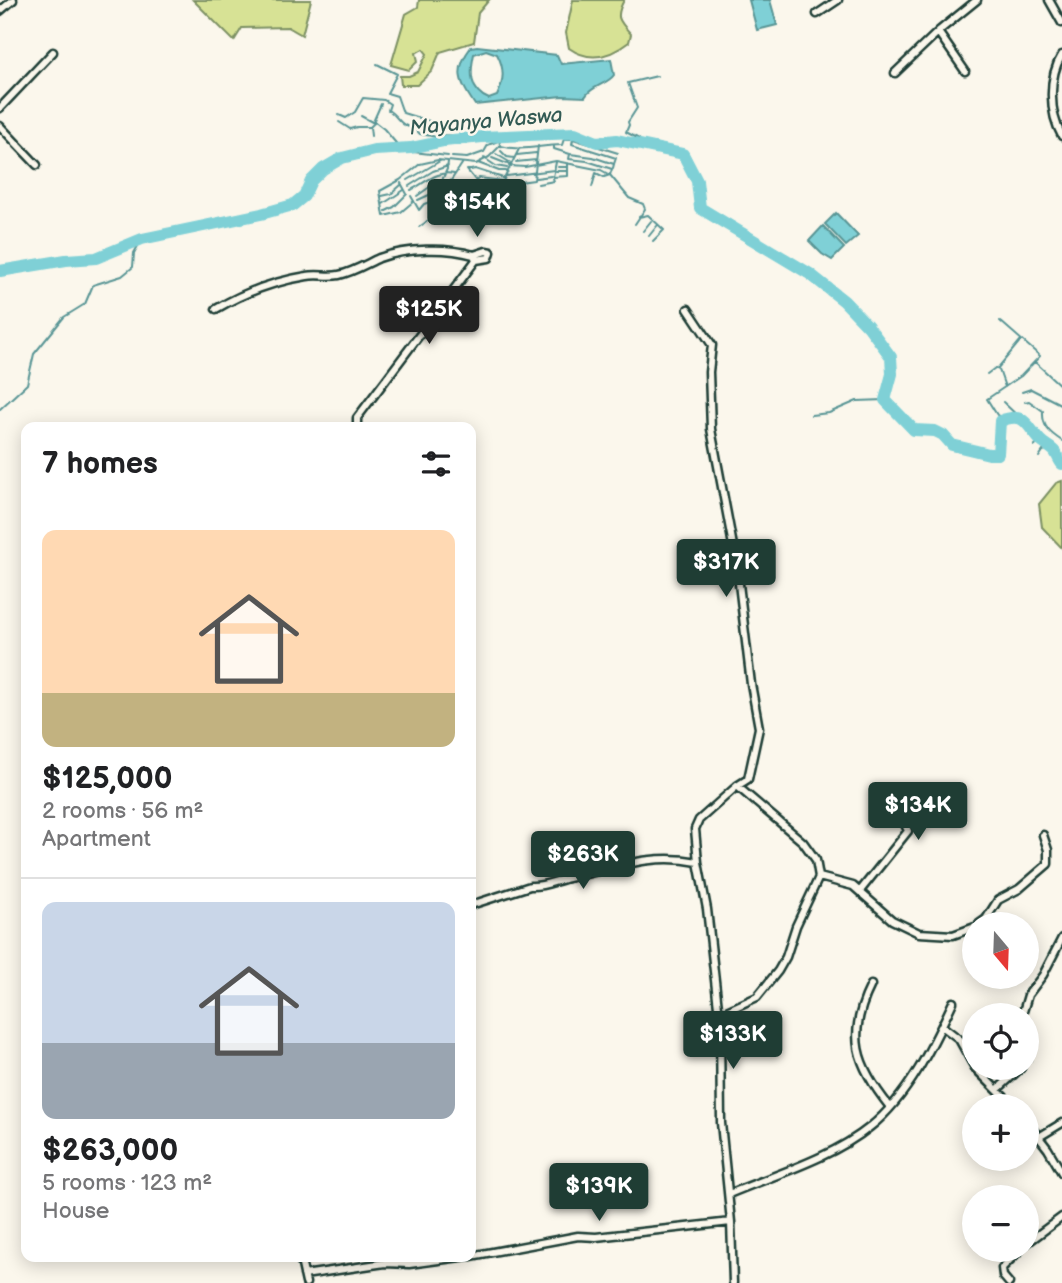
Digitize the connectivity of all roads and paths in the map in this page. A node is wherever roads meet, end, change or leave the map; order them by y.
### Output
1 (13, 0) edge
2 (838, 0) edge
3 (977, 0) edge
4 (1049, 0) edge
5 (0, 11) edge
6 (817, 13) dead end
7 (1062, 23) edge
8 (937, 32) junction
9 (53, 52) dead end
10 (1062, 55) edge
11 (965, 71) dead end
12 (895, 73) dead end
13 (0, 108) edge
14 (0, 126) edge
15 (1062, 136) edge
16 (37, 165) dead end
17 (216, 309) dead end
18 (688, 309) dead end
19 (357, 422) edge
20 (737, 786) junction
21 (877, 790) dead end
22 (1043, 835) dead end
23 (698, 862) junction
24 (818, 877) junction
25 (860, 891) junction
26 (476, 903) edge
27 (990, 912) edge
28 (962, 932) edge
29 (1062, 938) edge
30 (871, 985) dead end
31 (953, 1002) dead end
32 (1026, 1003) edge
33 (718, 1015) junction
34 (942, 1026) junction
35 (1008, 1080) edge
36 (998, 1089) junction
37 (1002, 1094) edge
38 (890, 1107) junction
39 (1062, 1123) edge
40 (1040, 1137) joint
41 (1062, 1173) edge
42 (729, 1194) junction
43 (1062, 1217) edge
44 (731, 1222) junction
45 (1039, 1234) edge
46 (476, 1255) edge
47 (301, 1262) edge
48 (424, 1262) edge
49 (1008, 1262) edge
50 (304, 1275) junction
51 (306, 1283) edge
52 (733, 1283) edge
53 (1009, 1283) edge

1 - 5 street
2 - 6 street
3 - 8 street
4 - 7 street
8 - 11 street
8 - 12 street
9 - 13 street
10 - 15 street
14 - 16 street
17 - 19 street
18 - 20 street
20 - 23 street
20 - 24 street
21 - 25 street
22 - 27 street
23 - 26 street
23 - 33 street
24 - 25 street
24 - 33 street
25 - 28 street
29 - 32 street
30 - 38 street
31 - 34 street
33 - 42 street
34 - 36 street
34 - 38 street
35 - 36 street
36 - 37 street
38 - 42 street
39 - 40 street
40 - 41 street
42 - 44 street
43 - 45 street
44 - 46 street
44 - 52 street
47 - 50 street
48 - 50 street
49 - 53 street
50 - 51 street

